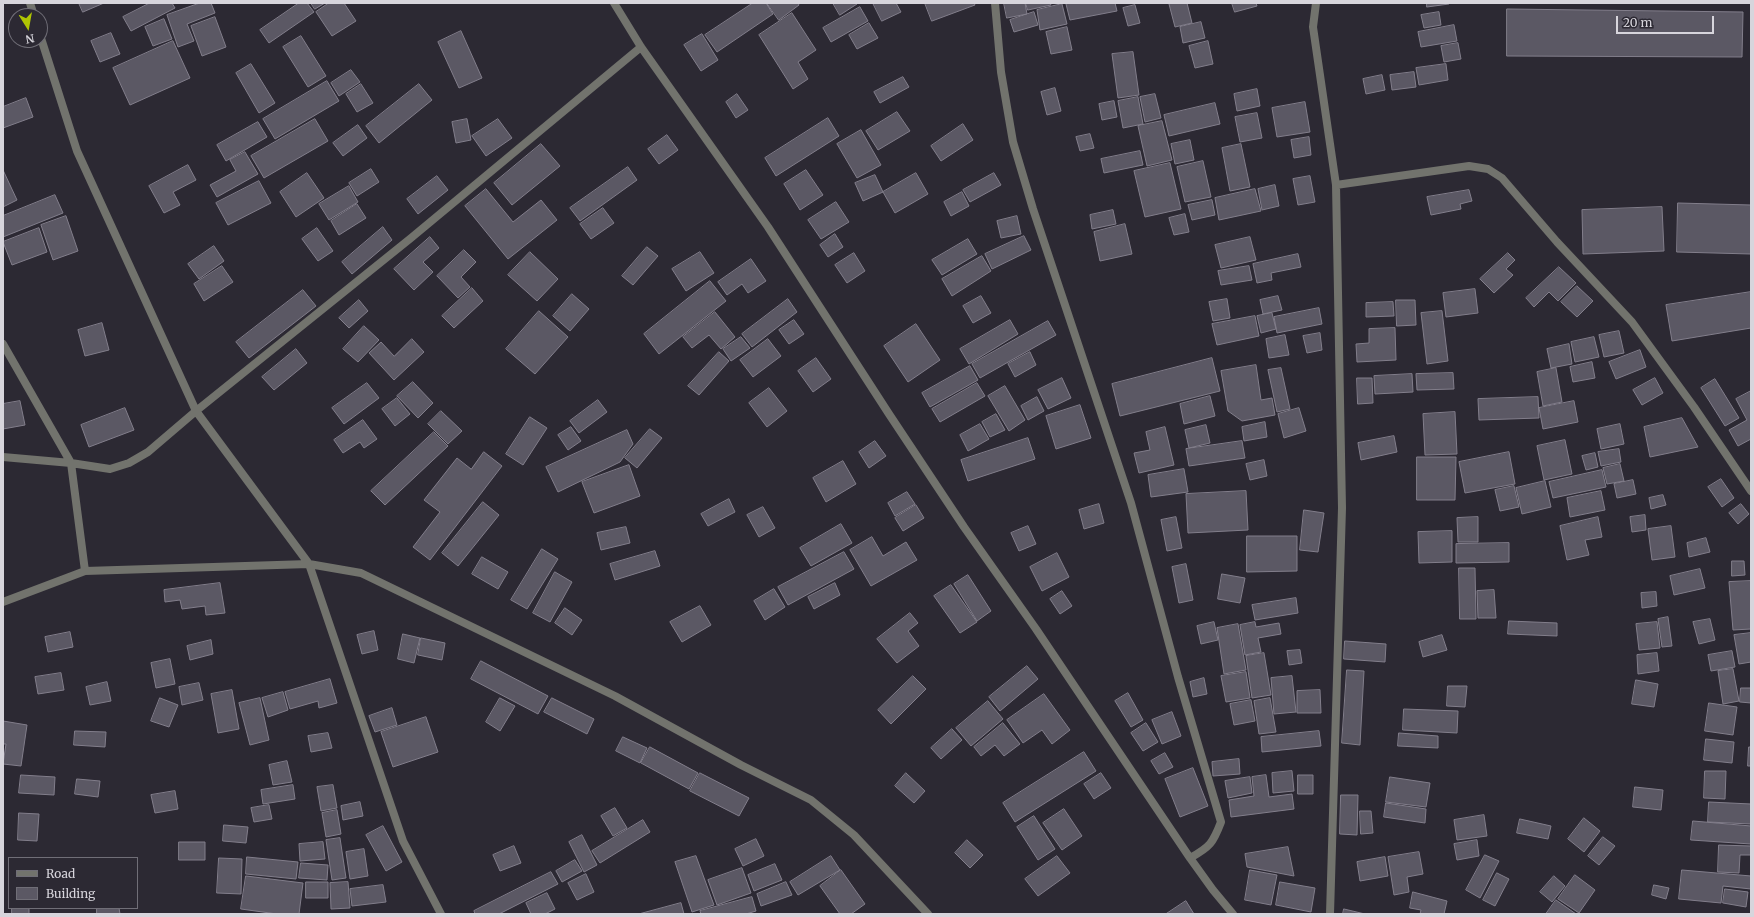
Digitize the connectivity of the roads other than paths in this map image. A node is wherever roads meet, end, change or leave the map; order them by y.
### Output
1 (614, 3) edge
2 (995, 3) edge
3 (1316, 3) edge
4 (641, 47) junction
5 (44, 48) edge
6 (1336, 185) junction
7 (3, 344) edge
8 (196, 410) junction
9 (3, 457) edge
10 (71, 463) junction
11 (1751, 491) edge
12 (309, 564) junction
13 (85, 571) junction
14 (3, 602) edge
15 (1190, 858) junction
16 (441, 914) edge
17 (928, 914) edge
18 (1233, 914) edge
19 (1330, 914) edge

1 - 4 street
2 - 15 street
3 - 6 street
4 - 8 street
4 - 15 street
5 - 8 street
6 - 11 street
6 - 19 street
7 - 10 street
8 - 10 street
8 - 12 street
9 - 10 street
10 - 13 street
12 - 13 street
12 - 16 street
12 - 17 street
13 - 14 street
15 - 18 street

